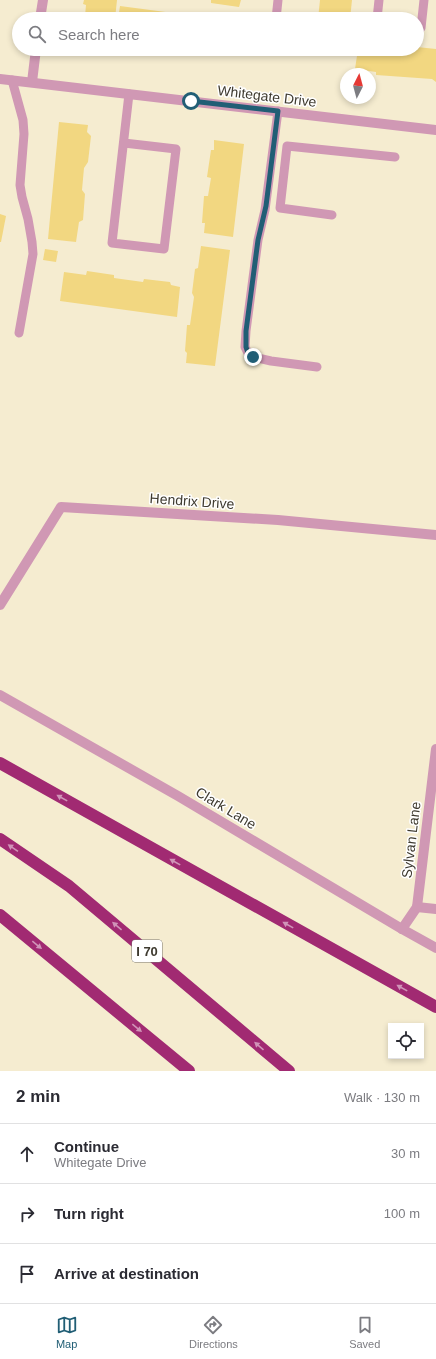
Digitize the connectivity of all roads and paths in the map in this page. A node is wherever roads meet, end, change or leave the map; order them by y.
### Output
1 (43, 0) edge
2 (278, 0) edge
3 (379, 0) edge
4 (424, 0) edge
5 (41, 12) edge
6 (277, 12) edge
7 (378, 12) edge
8 (423, 12) edge
9 (35, 56) edge
10 (0, 79) edge
11 (12, 80) junction
12 (32, 82) junction
13 (129, 94) junction
14 (278, 111) junction
15 (436, 130) edge
16 (124, 143) junction
17 (274, 145) junction
18 (287, 146) junction
19 (395, 157) dead end
20 (266, 206) junction
21 (280, 208) junction
22 (332, 215) dead end
23 (19, 333) dead end
24 (318, 367) dead end
25 (436, 535) edge
26 (0, 605) edge
27 (0, 695) edge
28 (436, 749) edge
29 (0, 763) edge
30 (0, 839) edge
31 (417, 907) junction
32 (436, 909) edge
33 (0, 915) edge
34 (402, 929) junction
35 (436, 948) edge
36 (436, 1007) edge
37 (189, 1071) edge
38 (289, 1071) edge

1 - 5 street
2 - 6 lane
3 - 7 lane
4 - 8 lane
9 - 12 street
10 - 11 street, Whitegate Drive
11 - 12 street, Whitegate Drive
11 - 23 lane
12 - 13 street, Whitegate Drive
13 - 14 street, Whitegate Drive
13 - 16 lane
14 - 15 street, Whitegate Drive
14 - 17 lane
16 - 16 lane
17 - 18 lane
17 - 20 lane
18 - 19 lane
18 - 21 lane
20 - 21 lane
20 - 24 lane
21 - 22 lane
25 - 26 street, Hendrix Drive
27 - 34 street, Clark Lane
28 - 31 street, Sylvan Lane
36 -> 29 highway
38 -> 30 highway, I 70
31 - 32 street
31 - 34 street, Sylvan Lane
33 -> 37 highway
34 - 35 street, Clark Lane

